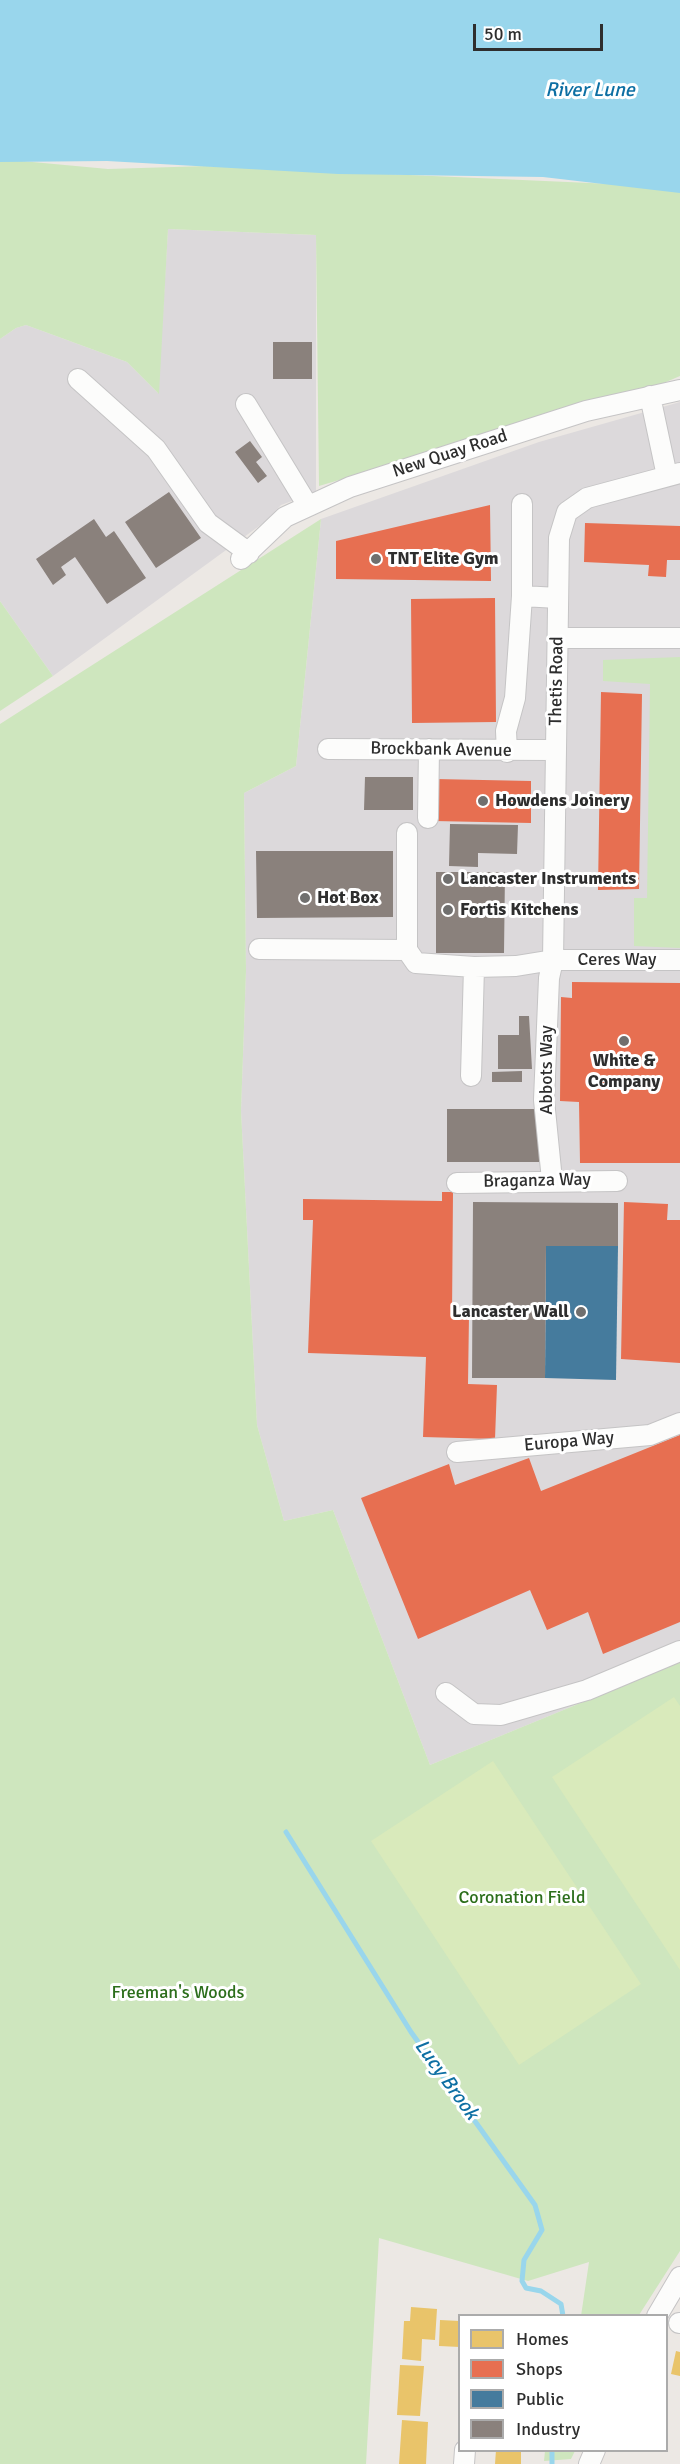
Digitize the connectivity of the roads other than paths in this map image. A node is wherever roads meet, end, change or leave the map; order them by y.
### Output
1 (78, 379) dead end
2 (680, 392) edge
3 (650, 396) junction
4 (246, 404) dead end
5 (674, 474) edge
6 (522, 504) dead end
7 (308, 506) junction
8 (522, 596) junction
9 (558, 598) junction
10 (558, 638) junction
11 (680, 638) edge
12 (328, 749) dead end
13 (429, 749) junction
14 (555, 750) junction
15 (507, 752) junction
16 (428, 819) dead end
17 (407, 833) dead end
18 (259, 950) dead end
19 (407, 950) junction
20 (553, 960) junction
21 (680, 960) edge
22 (474, 967) junction
23 (471, 1076) dead end
24 (552, 1180) junction
25 (617, 1180) dead end
26 (457, 1183) dead end
27 (680, 1423) edge
28 (457, 1452) dead end
29 (680, 1651) edge
30 (446, 1693) dead end
31 (680, 2277) edge
32 (658, 2314) edge

1 - 7 street, New Quay Road
2 - 3 street, New Quay Road
3 - 5 street, Thetis Road
3 - 7 street, New Quay Road
4 - 7 street
5 - 9 street, Thetis Road
6 - 8 street
8 - 9 street
8 - 15 street
9 - 10 street, Thetis Road
10 - 11 street
10 - 14 street, Thetis Road
12 - 13 street, Brockbank Avenue
13 - 15 street, Brockbank Avenue
13 - 16 street
14 - 15 street, Brockbank Avenue
14 - 20 street, Thetis Road
17 - 19 street
18 - 19 street
19 - 22 street, Ceres Way
20 - 21 street, Ceres Way
20 - 22 street, Ceres Way
20 - 24 street, Abbots Way
22 - 23 street
24 - 25 street, Braganza Way
24 - 26 street, Braganza Way
27 - 28 street, Europa Way
29 - 30 street
31 - 32 street

